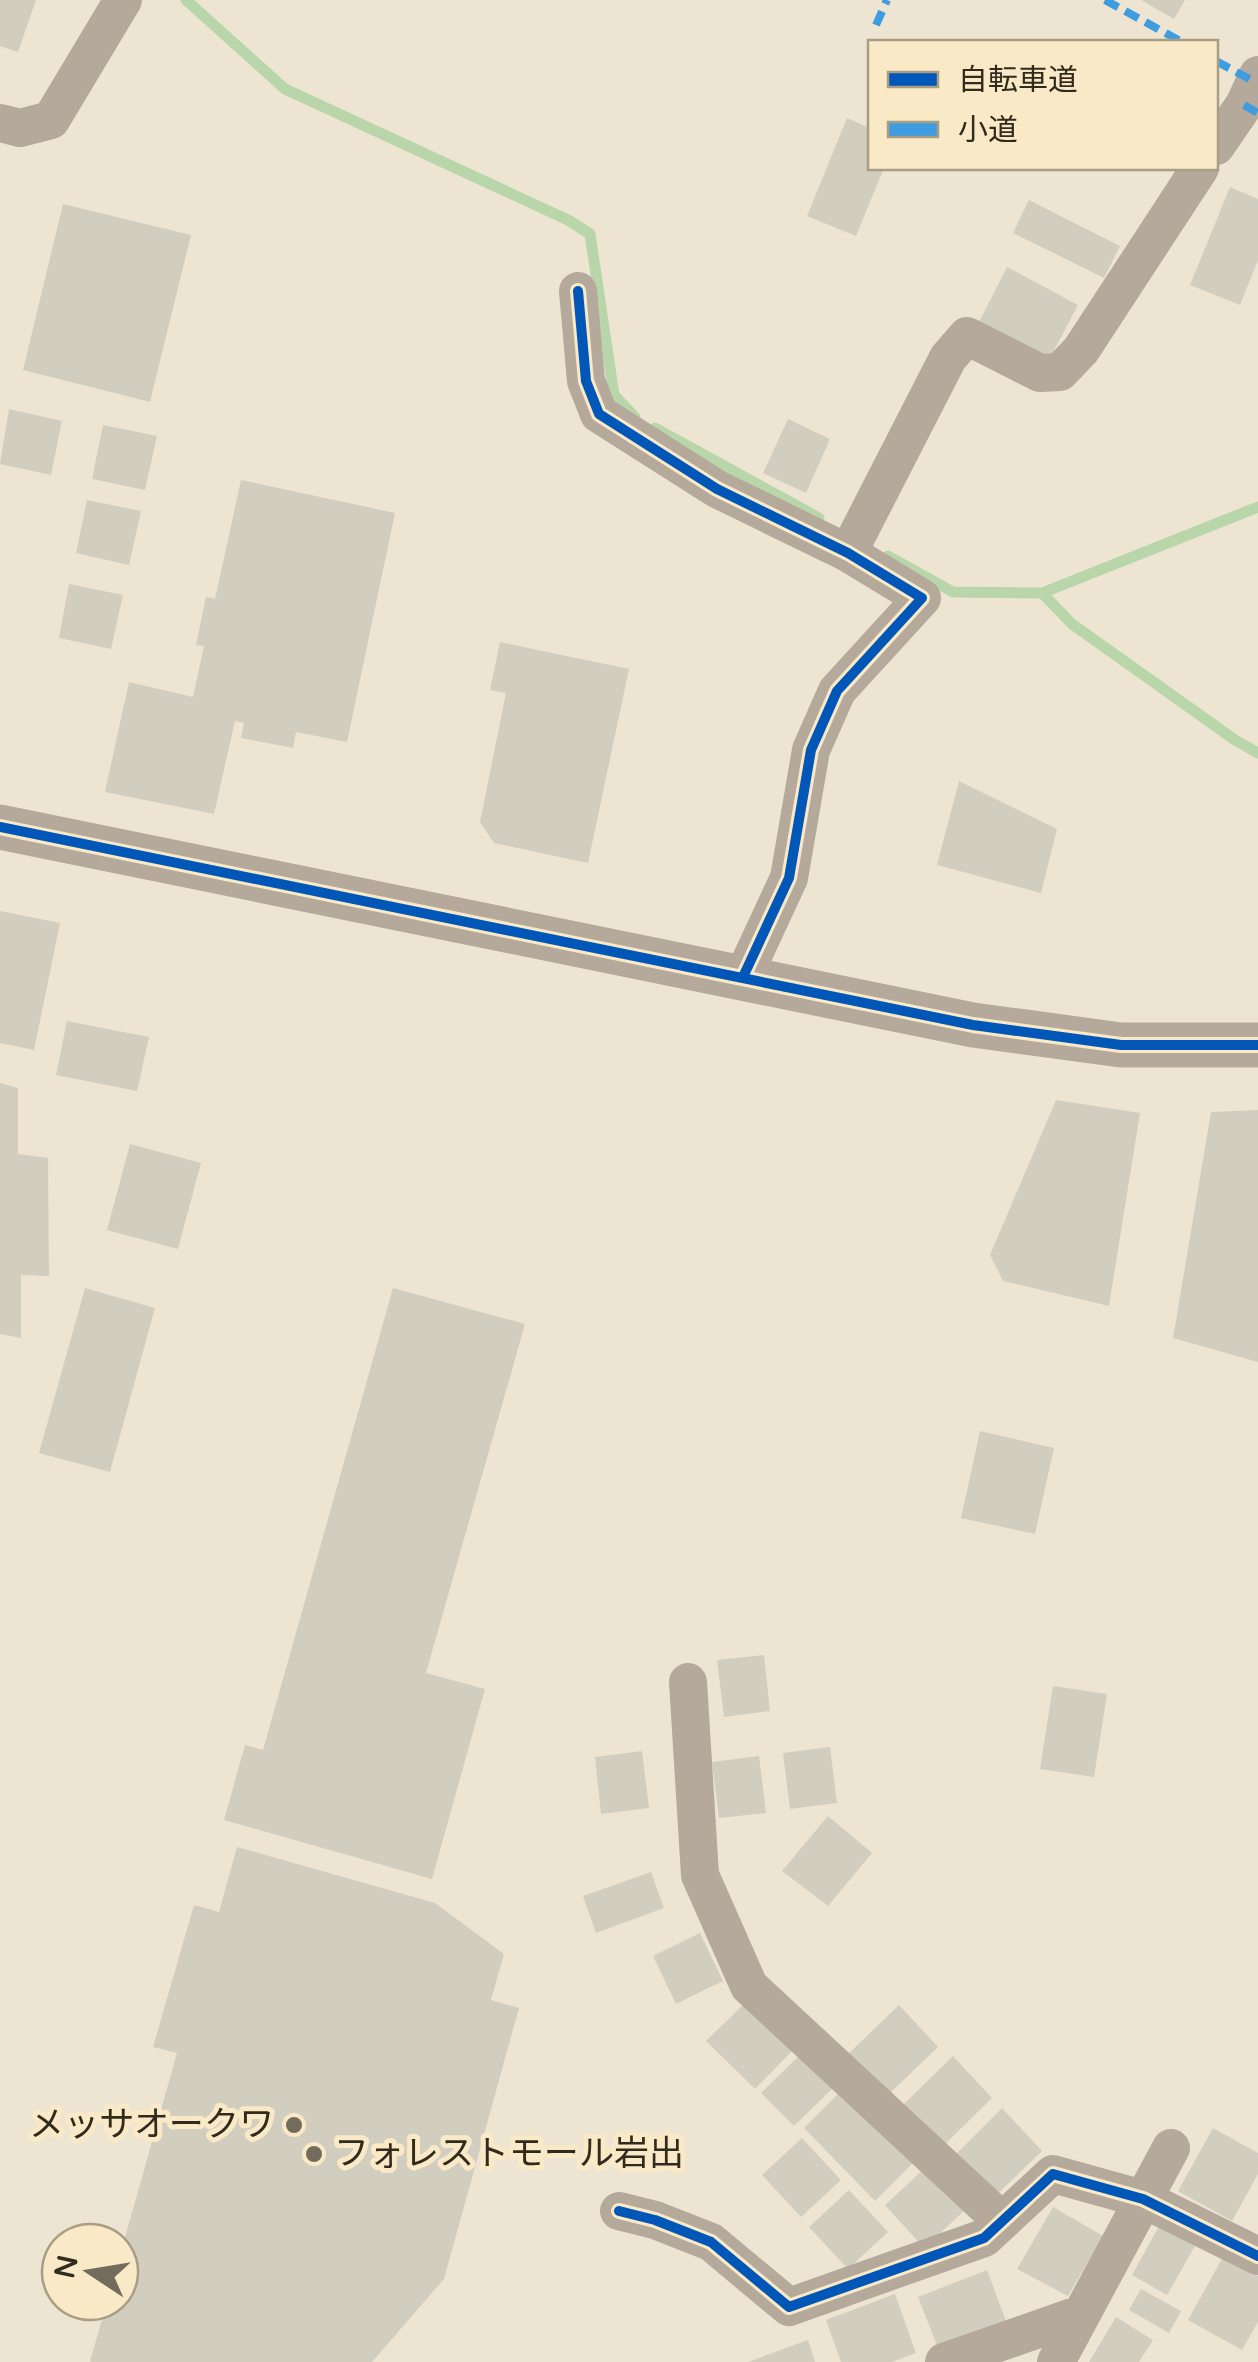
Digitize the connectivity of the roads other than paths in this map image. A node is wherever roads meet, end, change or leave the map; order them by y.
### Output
1 (123, 0) edge
2 (1258, 75) edge
3 (0, 123) edge
4 (1218, 143) edge
5 (1199, 170) edge
6 (578, 291) dead end
7 (848, 554) junction
8 (0, 826) edge
9 (742, 977) junction
10 (1258, 1045) edge
11 (688, 1682) dead end
12 (1170, 2148) dead end
13 (1143, 2199) junction
14 (619, 2211) dead end
15 (1002, 2221) junction
16 (1258, 2256) edge
17 (1082, 2314) junction
18 (944, 2362) edge
19 (1056, 2362) edge

1 - 3 street
2 - 4 street
5 - 7 street
6 - 7 street
7 - 9 street
8 - 9 street
9 - 10 street
11 - 15 street
12 - 13 street
13 - 15 street
13 - 16 street
13 - 17 street
14 - 15 street
17 - 18 street
17 - 19 street

